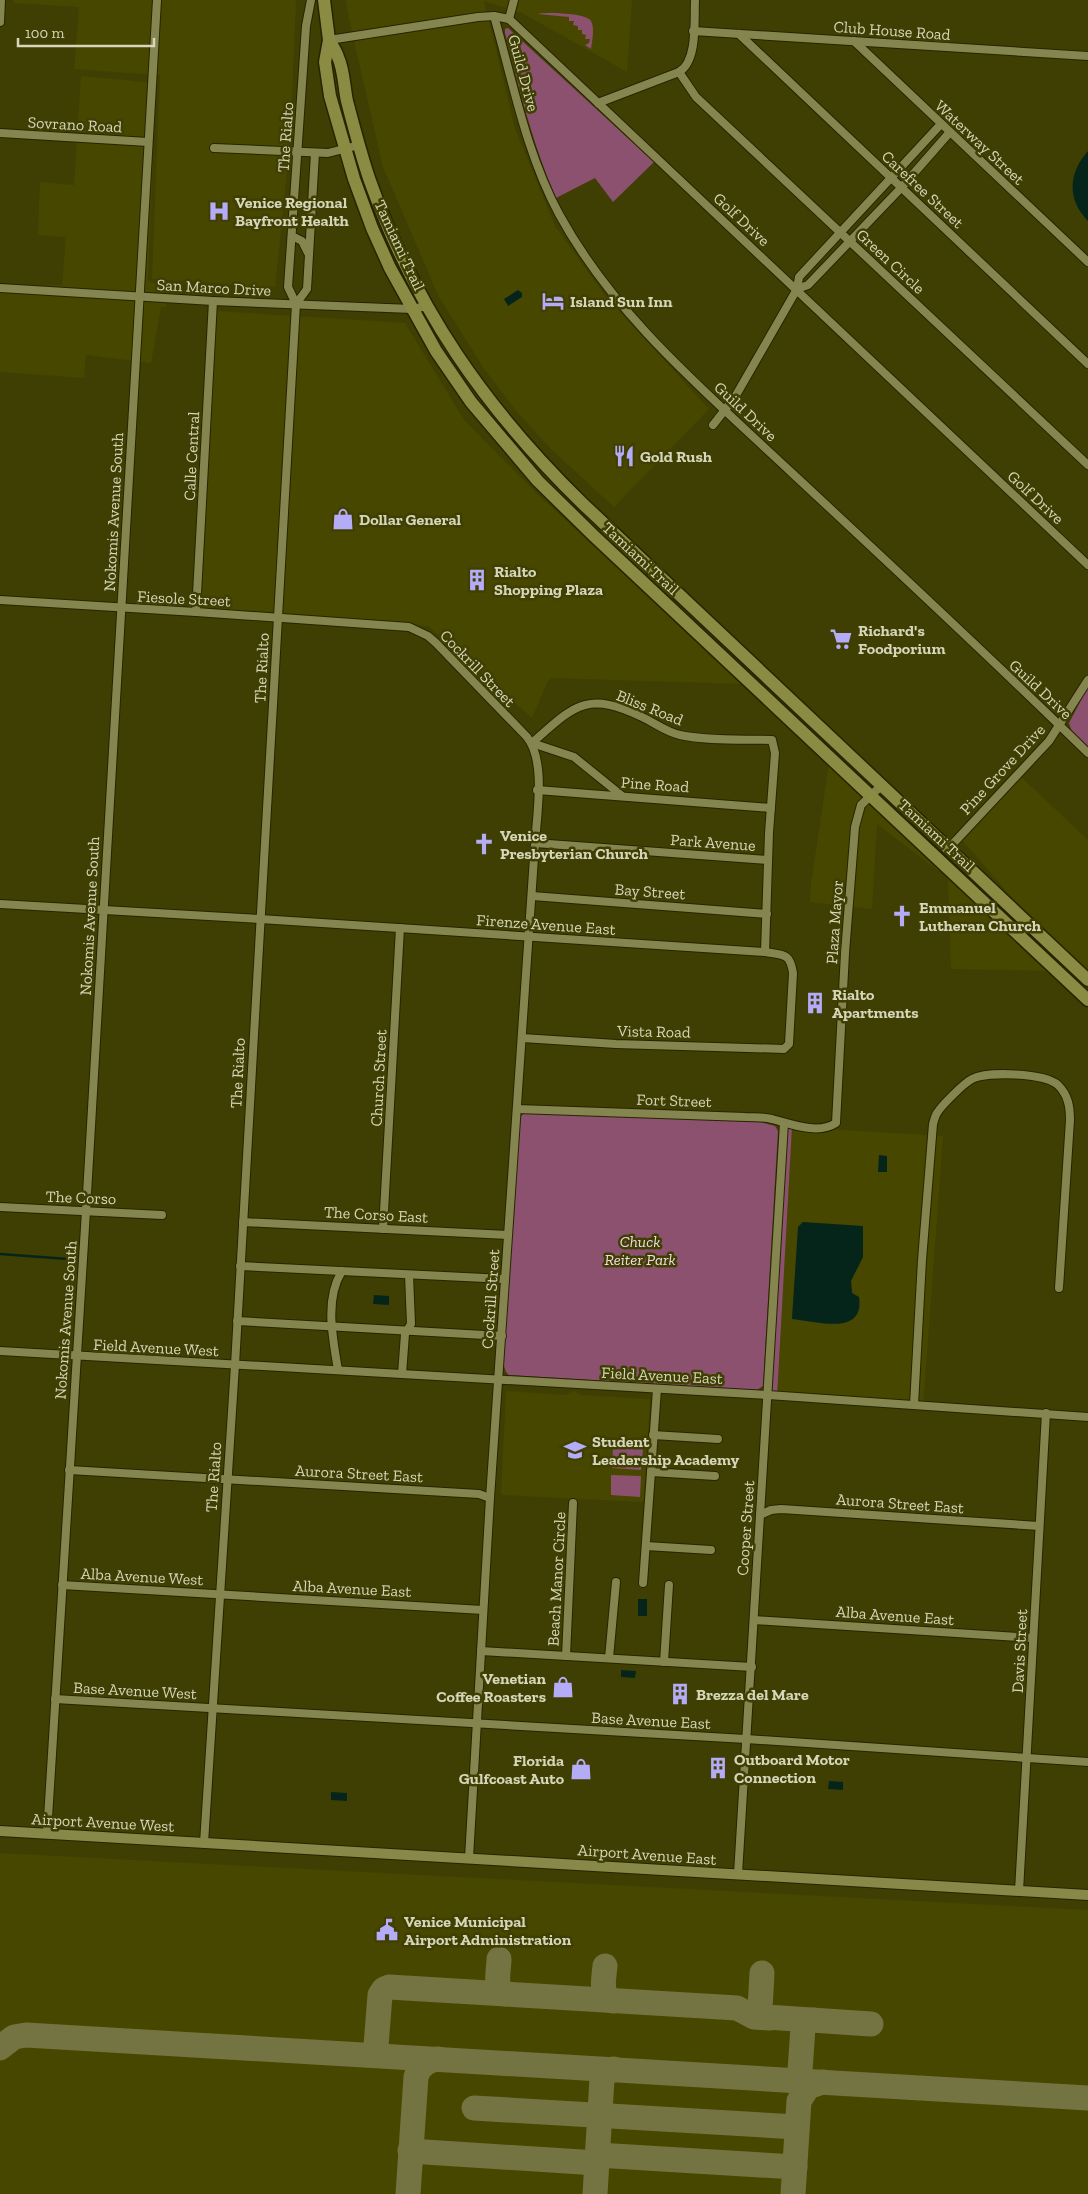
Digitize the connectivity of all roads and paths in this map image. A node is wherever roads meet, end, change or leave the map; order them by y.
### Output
1 (1, 0) edge
2 (157, 0) edge
3 (311, 0) edge
4 (324, 0) edge
5 (514, 0) edge
6 (695, 0) edge
7 (494, 16) junction
8 (509, 19) junction
9 (0, 22) edge
10 (693, 31) junction
11 (739, 34) junction
12 (329, 40) junction
13 (854, 41) junction
14 (1088, 56) edge
15 (680, 72) junction
16 (598, 103) junction
17 (941, 124) junction
18 (950, 132) junction
19 (0, 134) edge
20 (148, 142) junction
21 (359, 145) junction
22 (214, 148) dead end
23 (345, 150) junction
24 (298, 152) junction
25 (314, 153) junction
26 (890, 178) junction
27 (901, 188) junction
28 (840, 231) junction
29 (292, 236) junction
30 (850, 241) junction
31 (309, 257) junction
32 (1088, 262) edge
33 (0, 288) edge
34 (797, 289) junction
35 (139, 297) junction
36 (213, 301) junction
37 (296, 304) junction
38 (427, 306) junction
39 (412, 309) junction
40 (1088, 364) edge
41 (725, 411) junction
42 (713, 425) dead end
43 (1088, 466) edge
44 (1088, 565) edge
45 (0, 600) edge
46 (121, 608) junction
47 (196, 612) junction
48 (277, 617) junction
49 (1088, 680) edge
50 (1060, 726) junction
51 (532, 743) junction
52 (1088, 753) edge
53 (882, 785) junction
54 (538, 790) junction
55 (621, 795) junction
56 (870, 795) junction
57 (771, 808) junction
58 (535, 843) junction
59 (949, 848) junction
60 (768, 860) junction
61 (532, 896) junction
62 (0, 904) edge
63 (103, 910) junction
64 (767, 914) junction
65 (260, 919) junction
66 (400, 928) junction
67 (529, 937) junction
68 (765, 952) junction
69 (1088, 980) edge
70 (1088, 1000) edge
71 (522, 1038) junction
72 (786, 1047) joint
73 (517, 1109) junction
74 (784, 1124) junction
75 (829, 1128) joint
76 (0, 1207) edge
77 (86, 1211) junction
78 (162, 1215) dead end
79 (243, 1222) junction
80 (383, 1229) junction
81 (508, 1235) junction
82 (240, 1266) junction
83 (342, 1271) junction
84 (409, 1275) junction
85 (505, 1280) junction
86 (1059, 1288) dead end
87 (236, 1321) junction
88 (331, 1326) junction
89 (407, 1330) junction
90 (502, 1336) junction
91 (0, 1351) edge
92 (76, 1356) junction
93 (235, 1365) junction
94 (338, 1370) junction
95 (402, 1374) junction
96 (498, 1380) junction
97 (657, 1389) junction
98 (768, 1395) junction
99 (914, 1404) junction
100 (1046, 1413) junction
101 (1088, 1417) edge
102 (653, 1435) junction
103 (718, 1439) dead end
104 (69, 1470) junction
105 (650, 1472) junction
106 (715, 1476) dead end
107 (227, 1479) junction
108 (490, 1498) junction
109 (573, 1503) dead end
110 (760, 1515) junction
111 (1039, 1526) junction
112 (646, 1546) junction
113 (711, 1550) dead end
114 (616, 1582) dead end
115 (643, 1583) dead end
116 (62, 1585) junction
117 (669, 1585) dead end
118 (220, 1594) junction
119 (483, 1610) junction
120 (754, 1620) junction
121 (1034, 1638) junction
122 (480, 1651) junction
123 (566, 1656) junction
124 (609, 1658) junction
125 (664, 1662) junction
126 (752, 1668) junction
127 (55, 1699) junction
128 (212, 1708) junction
129 (476, 1723) junction
130 (746, 1739) junction
131 (1026, 1758) junction
132 (1088, 1762) edge
133 (0, 1831) edge
134 (47, 1834) junction
135 (204, 1843) junction
136 (469, 1858) junction
137 (738, 1874) junction
138 (1019, 1891) junction
139 (1088, 1895) edge

1 - 9 street
2 - 20 street, Nokomis Avenue South
3 - 24 street, The Rialto
4 - 12 main road, Tamiami Trail
5 - 8 street
6 - 10 street
7 - 8 street
7 - 12 street
7 - 41 street, Guild Drive
8 - 16 street, Golf Drive
10 - 11 street, Club House Road
10 - 15 street
11 - 13 street, Club House Road
11 - 26 street, Carefree Street
12 - 21 main road, Tamiami Trail
12 - 23 main road, Tamiami Trail
13 - 14 street, Club House Road
13 - 17 street, Waterway Street
15 - 16 street
15 - 28 street, Green Circle
16 - 34 street, Golf Drive
17 - 18 street, Waterway Street
17 - 26 street
18 - 27 street
18 - 32 street, Waterway Street
19 - 20 street, Sovrano Road
20 - 35 street, Nokomis Avenue South
21 - 23 street
21 - 38 main road, Tamiami Trail
22 - 24 street
23 - 25 street
23 - 39 main road, Tamiami Trail
24 - 25 street
24 - 29 street, The Rialto
25 - 31 street, The Rialto
26 - 27 street, Carefree Street
26 - 28 street
27 - 30 street
27 - 40 street, Carefree Street
28 - 30 street, Green Circle
28 - 34 street
29 - 31 street
29 - 37 street, The Rialto
30 - 34 street
30 - 43 street, Green Circle
31 - 37 street, The Rialto
33 - 35 street, San Marco Drive
34 - 41 street
34 - 44 street, Golf Drive
35 - 36 street, San Marco Drive
35 - 46 street, Nokomis Avenue South
36 - 37 street, San Marco Drive
36 - 47 street, Calle Central
37 - 39 street, San Marco Drive
37 - 48 street, The Rialto
38 - 39 street, San Marco Drive
38 - 53 main road, Tamiami Trail
39 - 56 main road, Tamiami Trail
41 - 42 street
41 - 50 street, Guild Drive
45 - 46 street, Fiesole Street
46 - 47 street, Fiesole Street
46 - 63 street, Nokomis Avenue South
47 - 48 street, Fiesole Street
48 - 51 street, Cockrill Street
48 - 65 street, The Rialto
49 - 50 street, Pine Grove Drive
50 - 52 street, Guild Drive
50 - 59 street, Pine Grove Drive
51 - 54 street, Cockrill Street
51 - 55 street, Cockrill Street
51 - 57 street, Bliss Road
53 - 56 street, Plaza Mayor
53 - 59 main road, Tamiami Trail
54 - 55 street, Pine Road
54 - 58 street, Cockrill Street
55 - 57 street, Pine Road
56 - 70 main road, Tamiami Trail
56 - 75 street, Plaza Mayor
57 - 60 street
58 - 60 street, Park Avenue
58 - 61 street, Cockrill Street
59 - 69 main road, Tamiami Trail
60 - 64 street
61 - 64 street, Bay Street
61 - 67 street, Cockrill Street
62 - 63 street, Firenze Avenue East
63 - 65 street, Firenze Avenue East
63 - 77 street, Nokomis Avenue South
64 - 68 street
65 - 66 street, Firenze Avenue East
65 - 79 street, The Rialto
66 - 67 street, Firenze Avenue East
66 - 80 street, Church Street
67 - 68 street, Firenze Avenue East
67 - 71 street, Cockrill Street
68 - 72 street, Firenze Avenue East
71 - 72 street, Vista Road
71 - 73 street, Cockrill Street
73 - 74 street, Fort Street
73 - 81 street, Cockrill Street
74 - 75 street, Fort Street
74 - 98 street, Cooper Street
76 - 77 street, The Corso
77 - 78 street, The Corso
77 - 92 street, Nokomis Avenue South
79 - 80 street, The Corso East
79 - 82 street, The Rialto
80 - 81 street, The Corso East
81 - 85 street, Cockrill Street
82 - 83 street
82 - 87 street, The Rialto
83 - 84 street
83 - 88 street
84 - 85 street
84 - 89 street
85 - 90 street, Cockrill Street
86 - 99 street
87 - 88 street
87 - 93 street, The Rialto
88 - 89 street
88 - 94 street
89 - 90 street
89 - 95 street
90 - 96 street, Cockrill Street
91 - 92 street, Field Avenue West
92 - 93 street, Field Avenue West
92 - 104 street, Nokomis Avenue South
93 - 94 street, Field Avenue East
93 - 107 street, The Rialto
94 - 95 street, Field Avenue East
95 - 96 street, Field Avenue East
96 - 97 street, Field Avenue East
96 - 108 street, Cockrill Street
97 - 98 street, Field Avenue East
97 - 102 street
98 - 99 street, Field Avenue East
98 - 110 street, Cooper Street
99 - 100 street, Field Avenue East
100 - 101 street, Field Avenue East
100 - 111 street, Davis Street
102 - 103 street
102 - 105 street
104 - 107 street, Aurora Street East
104 - 116 street, Nokomis Avenue South
105 - 106 street
105 - 112 street
107 - 108 street, Aurora Street East
107 - 118 street, The Rialto
108 - 119 street, Cockrill Street
109 - 123 street, Beach Manor Circle
110 - 111 street, Aurora Street East
110 - 120 street, Cooper Street
111 - 121 street, Davis Street
112 - 113 street
112 - 115 street
114 - 124 street
116 - 118 street, Alba Avenue West
116 - 127 street, Nokomis Avenue South
117 - 125 street
118 - 119 street, Alba Avenue East
118 - 128 street, The Rialto
119 - 122 street, Cockrill Street
120 - 121 street, Alba Avenue East
120 - 126 street, Cooper Street
121 - 131 street, Davis Street
122 - 123 street
122 - 129 street, Cockrill Street
123 - 124 street
124 - 125 street
125 - 126 street
126 - 130 street, Cooper Street
127 - 128 street, Base Avenue West
127 - 134 street, Nokomis Avenue South
128 - 129 street, Base Avenue East
128 - 135 street, The Rialto
129 - 130 street, Base Avenue East
129 - 136 street, Cockrill Street
130 - 131 street, Base Avenue East
130 - 137 street, Cooper Street
131 - 132 street, Base Avenue East
131 - 138 street, Davis Street
133 - 134 street, Airport Avenue West
134 - 135 street, Airport Avenue West
135 - 136 street, Airport Avenue East
136 - 137 street, Airport Avenue East
137 - 138 street, Airport Avenue East
138 - 139 street, Airport Avenue East

